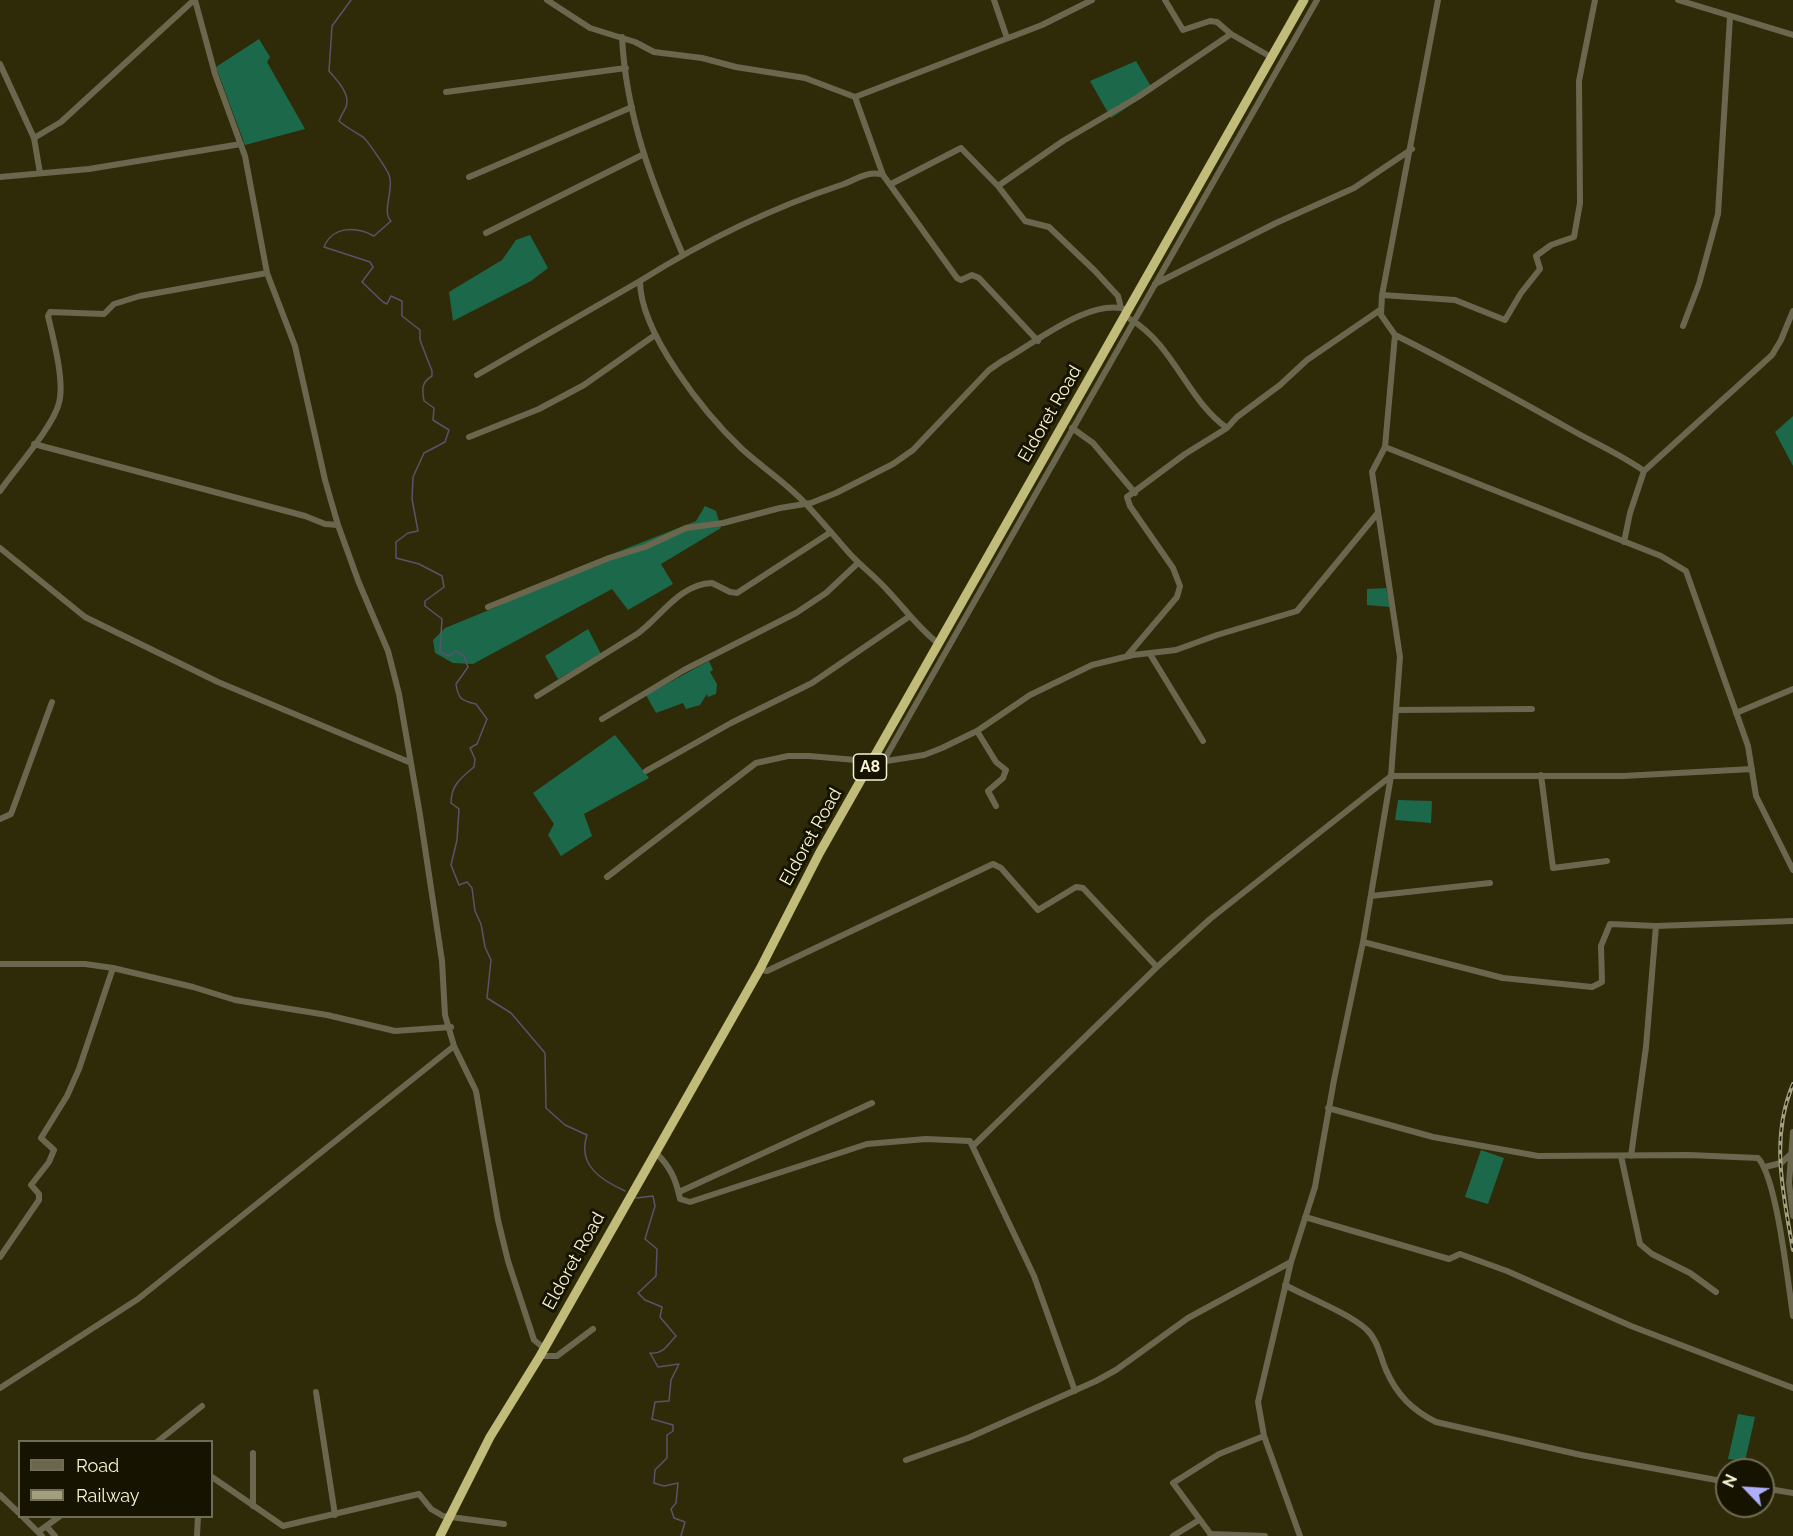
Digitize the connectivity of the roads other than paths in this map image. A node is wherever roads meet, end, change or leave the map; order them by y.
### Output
1 (195, 0) edge
2 (547, 0) edge
3 (993, 0) edge
4 (1092, 0) edge
5 (1166, 0) edge
6 (1304, 0) edge
7 (1317, 0) edge
8 (1438, 0) edge
9 (1595, 0) edge
10 (1678, 0) edge
11 (1730, 17) junction
12 (1231, 34) junction
13 (1793, 35) edge
14 (622, 37) junction
15 (1007, 38) junction
16 (1271, 57) junction
17 (0, 64) edge
18 (626, 68) junction
19 (446, 92) dead end
20 (855, 97) junction
21 (632, 107) junction
22 (34, 138) junction
23 (241, 144) junction
24 (1412, 149) junction
25 (642, 155) junction
26 (40, 173) junction
27 (883, 174) junction
28 (0, 177) edge
29 (469, 177) dead end
30 (891, 184) junction
31 (998, 186) junction
32 (486, 233) dead end
33 (683, 255) junction
34 (267, 273) junction
35 (640, 281) junction
36 (1154, 285) junction
37 (1382, 295) junction
38 (1380, 310) junction
39 (1793, 311) edge
40 (1127, 314) junction
41 (1683, 326) dead end
42 (655, 335) junction
43 (1395, 335) junction
44 (1038, 341) junction
45 (477, 375) dead end
46 (1072, 428) junction
47 (1227, 428) junction
48 (469, 437) dead end
49 (34, 444) junction
50 (1385, 447) junction
51 (1644, 471) junction
52 (0, 491) edge
53 (1135, 493) junction
54 (806, 504) junction
55 (1377, 514) junction
56 (338, 525) junction
57 (831, 532) junction
58 (1624, 542) junction
59 (0, 548) edge
60 (858, 563) junction
61 (488, 607) dead end
62 (910, 616) junction
63 (939, 644) junction
64 (1150, 654) junction
65 (1126, 657) junction
66 (1793, 689) edge
67 (537, 696) dead end
68 (52, 702) dead end
69 (1532, 709) dead end
70 (1397, 710) junction
71 (1736, 713) junction
72 (602, 719) dead end
73 (977, 731) junction
74 (1203, 741) dead end
75 (409, 762) junction
76 (876, 763) junction
77 (1752, 770) junction
78 (646, 771) dead end
79 (1541, 775) junction
80 (1391, 776) junction
81 (996, 806) dead end
82 (0, 819) edge
83 (1607, 861) dead end
84 (1793, 870) edge
85 (607, 877) dead end
86 (1490, 883) dead end
87 (1371, 896) junction
88 (1793, 921) edge
89 (1656, 926) junction
90 (1363, 942) junction
91 (0, 964) edge
92 (1157, 967) junction
93 (113, 968) junction
94 (760, 969) junction
95 (451, 1027) junction
96 (454, 1046) junction
97 (872, 1103) dead end
98 (1328, 1108) junction
99 (1793, 1132) edge
100 (973, 1146) junction
101 (655, 1151) junction
102 (1792, 1153) edge
103 (1621, 1156) junction
104 (1631, 1156) junction
105 (1781, 1163) junction
106 (1765, 1167) junction
107 (1789, 1169) junction
108 (679, 1192) junction
109 (1793, 1216) edge
110 (1305, 1217) junction
111 (0, 1257) edge
112 (1291, 1262) junction
113 (1285, 1284) junction
114 (1716, 1292) dead end
115 (1793, 1316) edge
116 (593, 1329) dead end
117 (542, 1352) junction
118 (0, 1388) edge
119 (1793, 1388) edge
120 (1076, 1391) junction
121 (316, 1392) dead end
122 (202, 1407) dead end
123 (1264, 1436) junction
124 (160, 1440) edge
125 (253, 1453) dead end
126 (906, 1460) dead end
127 (213, 1478) edge
128 (1715, 1480) edge
129 (1775, 1490) edge
130 (1793, 1493) edge
131 (0, 1495) edge
132 (253, 1506) junction
133 (18, 1512) edge
134 (335, 1515) junction
135 (449, 1517) junction
136 (24, 1518) edge
137 (58, 1518) edge
138 (198, 1518) edge
139 (1199, 1520) junction
140 (504, 1524) dead end
141 (47, 1527) junction
142 (40, 1534) edge
143 (1211, 1535) edge
144 (55, 1536) edge
145 (197, 1536) edge
146 (440, 1536) edge
147 (1173, 1536) edge
148 (1265, 1536) edge
149 (1300, 1536) edge

1 - 22 street
1 - 23 street
2 - 14 street
3 - 15 street
4 - 15 street
5 - 12 street
6 - 16 highway, Eldoret Road / A8
7 - 36 street
8 - 24 street
9 - 37 street
10 - 11 street
11 - 13 street
11 - 41 street
12 - 16 street
12 - 31 street
14 - 18 street
14 - 20 street
15 - 20 street
16 - 40 highway, Eldoret Road / A8
17 - 22 street
18 - 19 street
18 - 21 street
20 - 27 street
21 - 25 street
21 - 29 street
22 - 26 street
23 - 26 street
23 - 34 street
24 - 36 street
24 - 37 street
25 - 32 street
25 - 33 street
26 - 28 street
27 - 30 street
27 - 33 street
30 - 31 street
30 - 44 street
31 - 40 street
33 - 35 street
34 - 49 street
34 - 56 street
35 - 42 street
35 - 45 street
36 - 40 street
37 - 38 street
38 - 43 street
38 - 47 street
39 - 51 street
40 - 44 street
40 - 46 street
40 - 47 street
40 - 63 highway, Eldoret Road / A8
42 - 48 street
42 - 54 street
43 - 50 street
43 - 51 street
44 - 54 street
46 - 53 street
46 - 76 street
47 - 53 street
49 - 52 street
49 - 56 street
50 - 55 street
50 - 58 street
51 - 58 street
53 - 65 street
54 - 57 street
54 - 61 street
55 - 64 street
55 - 70 street
56 - 75 street
57 - 60 street
57 - 67 street
58 - 71 street
59 - 75 street
60 - 62 street
60 - 72 street
62 - 63 street
62 - 78 street
63 - 76 highway, Eldoret Road / A8
64 - 65 street
64 - 74 street
65 - 73 street
66 - 71 street
68 - 82 street
69 - 70 street
70 - 80 street
71 - 77 street
73 - 76 street
73 - 81 street
75 - 95 street
76 - 85 street
76 - 94 highway, Eldoret Road / A8
77 - 79 street
77 - 84 street
79 - 80 street
79 - 83 street
80 - 87 street
80 - 92 street
86 - 87 street
87 - 90 street
88 - 89 street
89 - 90 street
89 - 104 street
90 - 98 street
91 - 93 street
92 - 94 street
92 - 100 street
93 - 95 street
93 - 111 street
94 - 101 highway, Eldoret Road / A8
95 - 96 street
96 - 117 street
96 - 118 street
97 - 108 street
98 - 103 street
98 - 110 street
99 - 102 street
100 - 108 street
100 - 120 street
101 - 108 street
101 - 117 highway, Eldoret Road / A8
102 - 105 street
102 - 107 street
103 - 104 street
103 - 114 street
104 - 106 street
105 - 106 street
105 - 107 street
106 - 115 street
107 - 109 street
110 - 112 street
110 - 119 street
112 - 113 street
112 - 120 street
113 - 123 street
113 - 128 street
116 - 117 street
117 - 135 highway, Eldoret Road / A8
120 - 126 street
121 - 134 street
122 - 124 street
123 - 139 street
123 - 149 street
125 - 132 street
127 - 132 street
129 - 130 street
131 - 133 street
132 - 134 street
134 - 135 street
135 - 140 street
135 - 146 highway, Eldoret Road / A8
136 - 142 street
137 - 141 street
138 - 145 street
139 - 143 street
139 - 147 street
141 - 142 street
141 - 144 street
143 - 148 street

